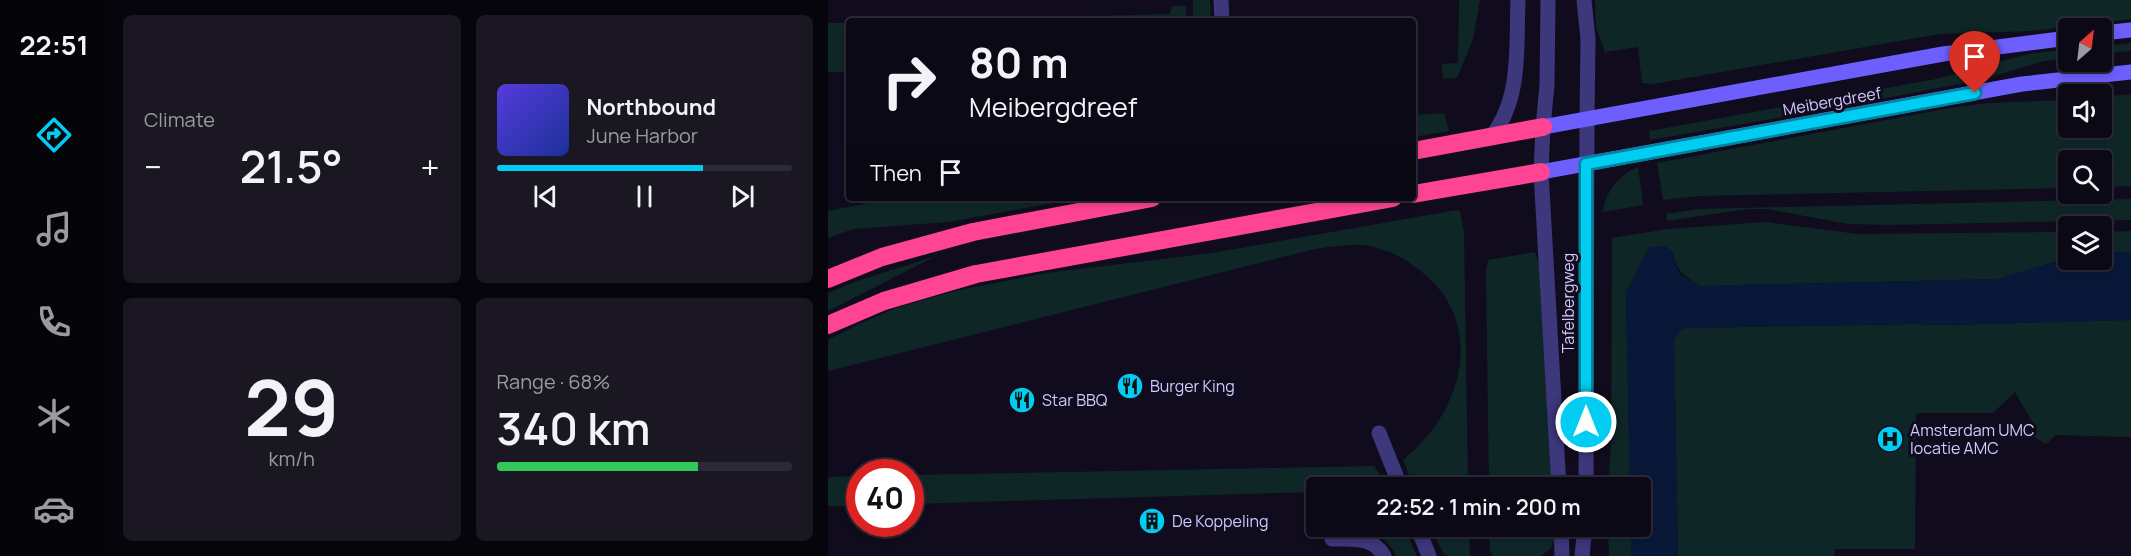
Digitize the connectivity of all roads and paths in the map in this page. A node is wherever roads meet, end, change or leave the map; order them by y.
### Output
1 (1221, 0) edge
2 (1518, 0) edge
3 (1548, 0) edge
4 (1584, 0) edge
5 (1222, 18) edge
6 (2131, 30) edge
7 (2112, 32) edge
8 (2058, 39) edge
9 (2131, 72) edge
10 (1587, 119) junction
11 (1544, 127) junction
12 (1491, 137) junction
13 (1416, 150) edge
14 (1586, 164) junction
15 (1541, 172) junction
16 (1416, 193) edge
17 (1136, 201) edge
18 (1376, 201) edge
19 (828, 279) edge
20 (828, 325) edge
21 (1379, 433) dead end
22 (1397, 477) edge
23 (1558, 477) edge
24 (1586, 477) edge
25 (1422, 537) edge
26 (1561, 537) edge
27 (1584, 537) edge
28 (1332, 539) dead end
29 (1384, 556) edge
30 (1430, 556) edge
31 (1562, 556) edge
32 (1582, 556) edge

1 - 5 street
2 - 12 street
3 - 11 street, Tafelbergweg
4 - 10 street, Tafelbergweg
6 - 7 main road
8 - 10 main road, Meibergdreef
9 - 14 main road, Meibergdreef
10 - 11 main road, Meibergdreef
10 - 14 street, Tafelbergweg
11 - 12 highway
11 - 15 street, Tafelbergweg
12 - 13 highway
14 - 15 main road, Meibergdreef
14 - 24 street, Tafelbergweg
15 - 16 highway
15 - 23 street, Tafelbergweg
17 - 19 highway
18 - 20 highway
21 - 22 street
25 - 30 street
26 - 31 street
27 - 32 street
28 - 29 street

